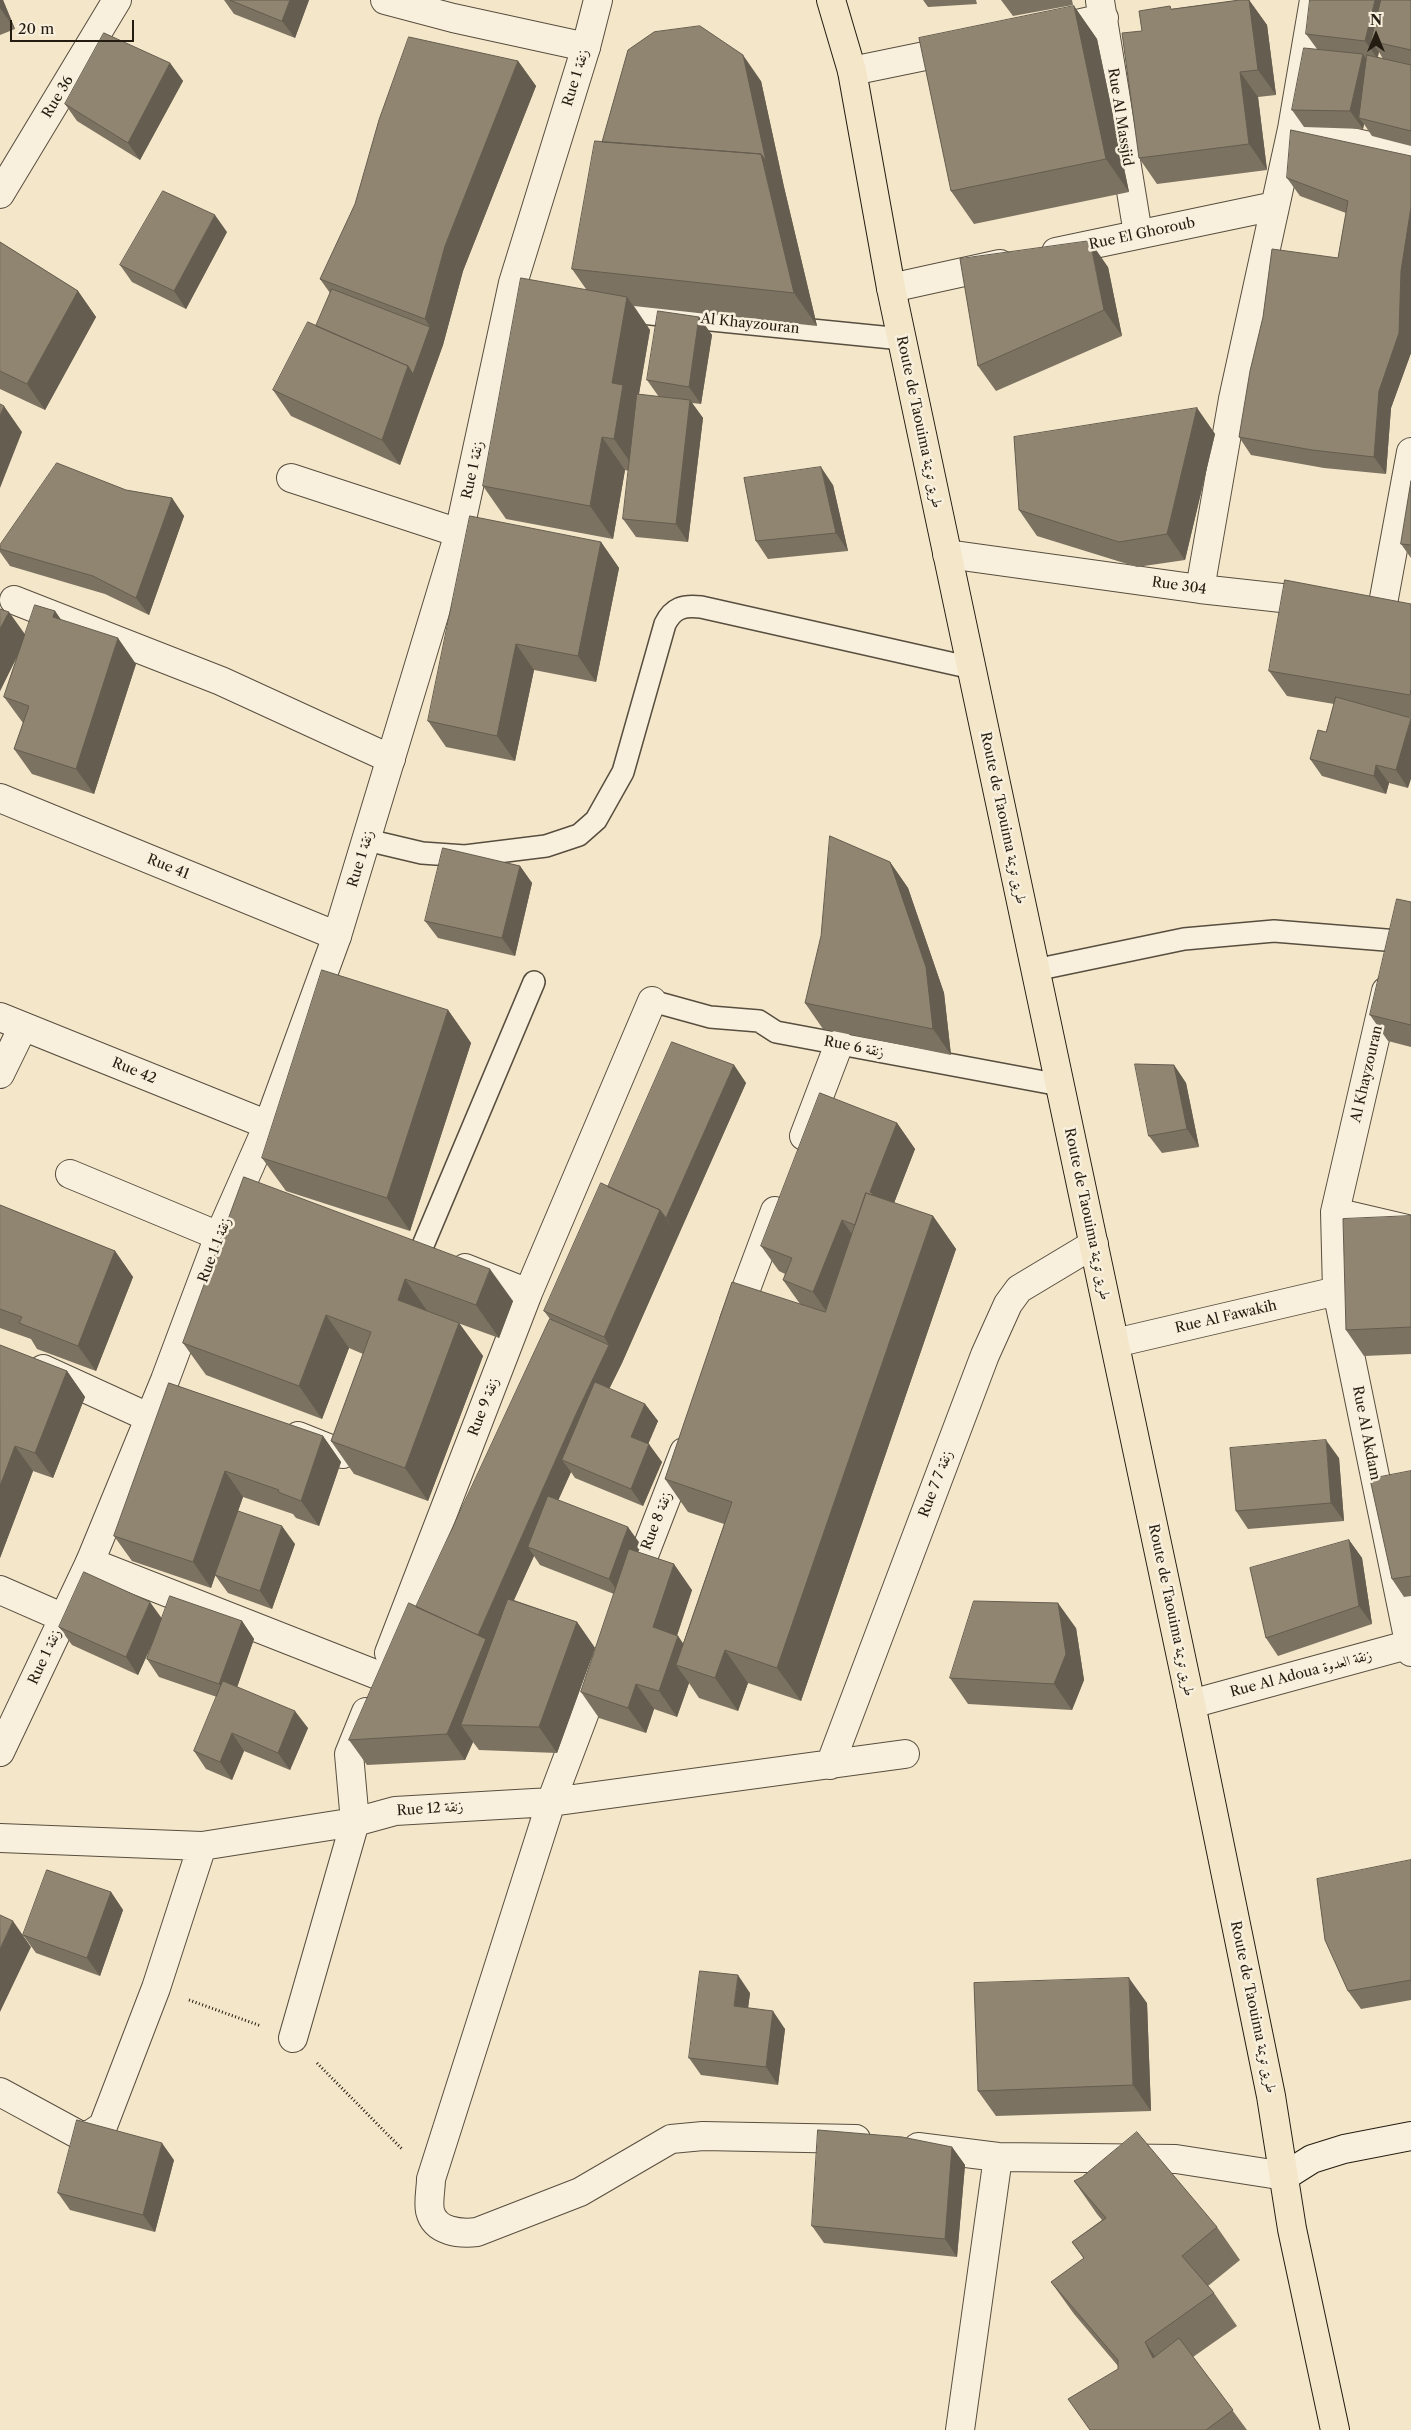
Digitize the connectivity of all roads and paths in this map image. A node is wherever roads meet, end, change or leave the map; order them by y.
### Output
1 (117, 0) edge
2 (385, 0) edge
3 (598, 0) edge
4 (831, 0) edge
5 (1314, 0) edge
6 (1102, 9) edge
7 (1027, 34) edge
8 (988, 42) edge
9 (586, 47) junction
10 (1304, 56) junction
11 (1333, 60) edge
12 (852, 70) junction
13 (1292, 130) junction
14 (1411, 156) edge
15 (3, 178) edge
16 (1275, 206) junction
17 (1138, 234) junction
18 (891, 288) junction
19 (589, 308) edge
20 (902, 338) junction
21 (1411, 452) edge
22 (291, 478) dead end
23 (459, 533) junction
24 (947, 554) junction
25 (1200, 589) junction
26 (14, 600) dead end
27 (1382, 609) junction
28 (1411, 616) edge
29 (972, 668) junction
30 (391, 759) junction
31 (2, 804) edge
32 (367, 840) junction
33 (1408, 916) edge
34 (337, 936) junction
35 (1398, 941) junction
36 (1035, 970) junction
37 (534, 982) dead end
38 (652, 1001) joint
39 (12, 1022) edge
40 (839, 1044) junction
41 (0, 1074) edge
42 (1060, 1085) junction
43 (268, 1125) junction
44 (797, 1155) edge
45 (70, 1174) dead end
46 (238, 1192) junction
47 (783, 1192) edge
48 (266, 1200) edge
49 (1335, 1212) junction
50 (1411, 1230) edge
51 (219, 1236) junction
52 (393, 1241) edge
53 (1094, 1244) junction
54 (421, 1250) junction
55 (1338, 1291) junction
56 (528, 1293) junction
57 (726, 1340) edge
58 (1115, 1343) junction
59 (31, 1364) edge
60 (165, 1380) junction
61 (192, 1391) edge
62 (148, 1417) junction
63 (272, 1425) edge
64 (691, 1432) edge
65 (343, 1454) edge
66 (90, 1562) junction
67 (0, 1590) edge
68 (621, 1617) edge
69 (64, 1618) junction
70 (610, 1645) edge
71 (1410, 1647) edge
72 (380, 1676) junction
73 (1191, 1704) junction
74 (0, 1752) edge
75 (905, 1754) dead end
76 (830, 1765) junction
77 (551, 1802) junction
78 (355, 1822) junction
79 (0, 1838) edge
80 (202, 1846) junction
81 (293, 2038) dead end
82 (0, 2092) edge
83 (1411, 2136) edge
84 (998, 2157) junction
85 (1285, 2176) junction
86 (960, 2430) edge
87 (1335, 2430) edge

1 - 15 street, Rue 36
2 - 9 street
3 - 9 street, Rue 1 زنقة
4 - 12 main road, Route de Taouima طريق تويمة
5 - 10 street
6 - 7 street
6 - 17 street, Rue Al Massjid
8 - 12 street
9 - 23 street, Rue 1 زنقة
10 - 11 street
10 - 13 street
12 - 18 main road, Route de Taouima طريق تويمة
13 - 14 street
13 - 16 street
16 - 17 street, Rue El Ghoroub
16 - 25 street
17 - 18 street, Rue El Ghoroub
18 - 20 main road, Route de Taouima طريق تويمة
19 - 20 lane, Al Khayzouran
20 - 24 main road, Route de Taouima طريق تويمة
21 - 27 street
22 - 23 street
23 - 30 street, Rue 1 زنقة
24 - 25 street, Rue 304
24 - 29 main road, Route de Taouima طريق تويمة
25 - 27 street, Rue 304
26 - 30 street
27 - 28 street, Rue 304
29 - 32 lane
29 - 36 main road, Route de Taouima طريق تويمة
30 - 32 street, Rue 1 زنقة
31 - 34 street, Rue 41
32 - 34 street, Rue 1 زنقة
33 - 35 street, Al Khayzouran
34 - 43 street, Rue 1 زنقة 1
35 - 36 lane
35 - 49 street, Al Khayzouran
36 - 42 main road, Route de Taouima طريق تويمة
37 - 54 lane
38 - 40 lane, Rue 6 زنقة
38 - 56 street, Rue 9 زنقة
39 - 41 street
39 - 43 street, Rue 42
40 - 42 lane, Rue 6 زنقة
40 - 44 street
42 - 53 main road, Route de Taouima طريق تويمة
43 - 46 street, Rue 1 زنقة 1
45 - 51 street
46 - 48 street
46 - 51 street, Rue 1 زنقة 1
47 - 57 street
49 - 50 street
49 - 55 street, Rue Al Akdam
51 - 60 street, Rue 1 زنقة 1
52 - 54 street
53 - 58 main road, Route de Taouima طريق تويمة
53 - 76 street, Rue 7 زنقة 7
54 - 56 street
55 - 58 street, Rue Al Fawakih
55 - 71 street, Rue Al Akdam
56 - 72 street, Rue 9 زنقة
58 - 73 main road, Route de Taouima طريق تويمة
59 - 62 street
60 - 61 street
60 - 62 street, Rue 1 زنقة 1
62 - 66 street, Rue 1 زنقة 1
63 - 65 street
64 - 68 street, Rue 8 زنقة
66 - 69 street, Rue 1 زنقة
66 - 72 street
67 - 69 street
69 - 74 street, Rue 1 زنقة
70 - 77 street
71 - 73 street, Rue Al Adoua زنقة العدوة
72 - 78 street, Rue 9 زنقة
73 - 85 main road, Route de Taouima طريق تويمة
75 - 76 street
76 - 77 street, Rue 12 زنقة
77 - 78 street, Rue 12 زنقة
77 - 84 street
78 - 80 street, Rue 12 زنقة
78 - 81 street
79 - 80 street, Rue 12 زنقة
80 - 82 street
83 - 85 street
84 - 85 street
84 - 86 street
85 - 87 main road, Route de Taouima طريق تويمة

